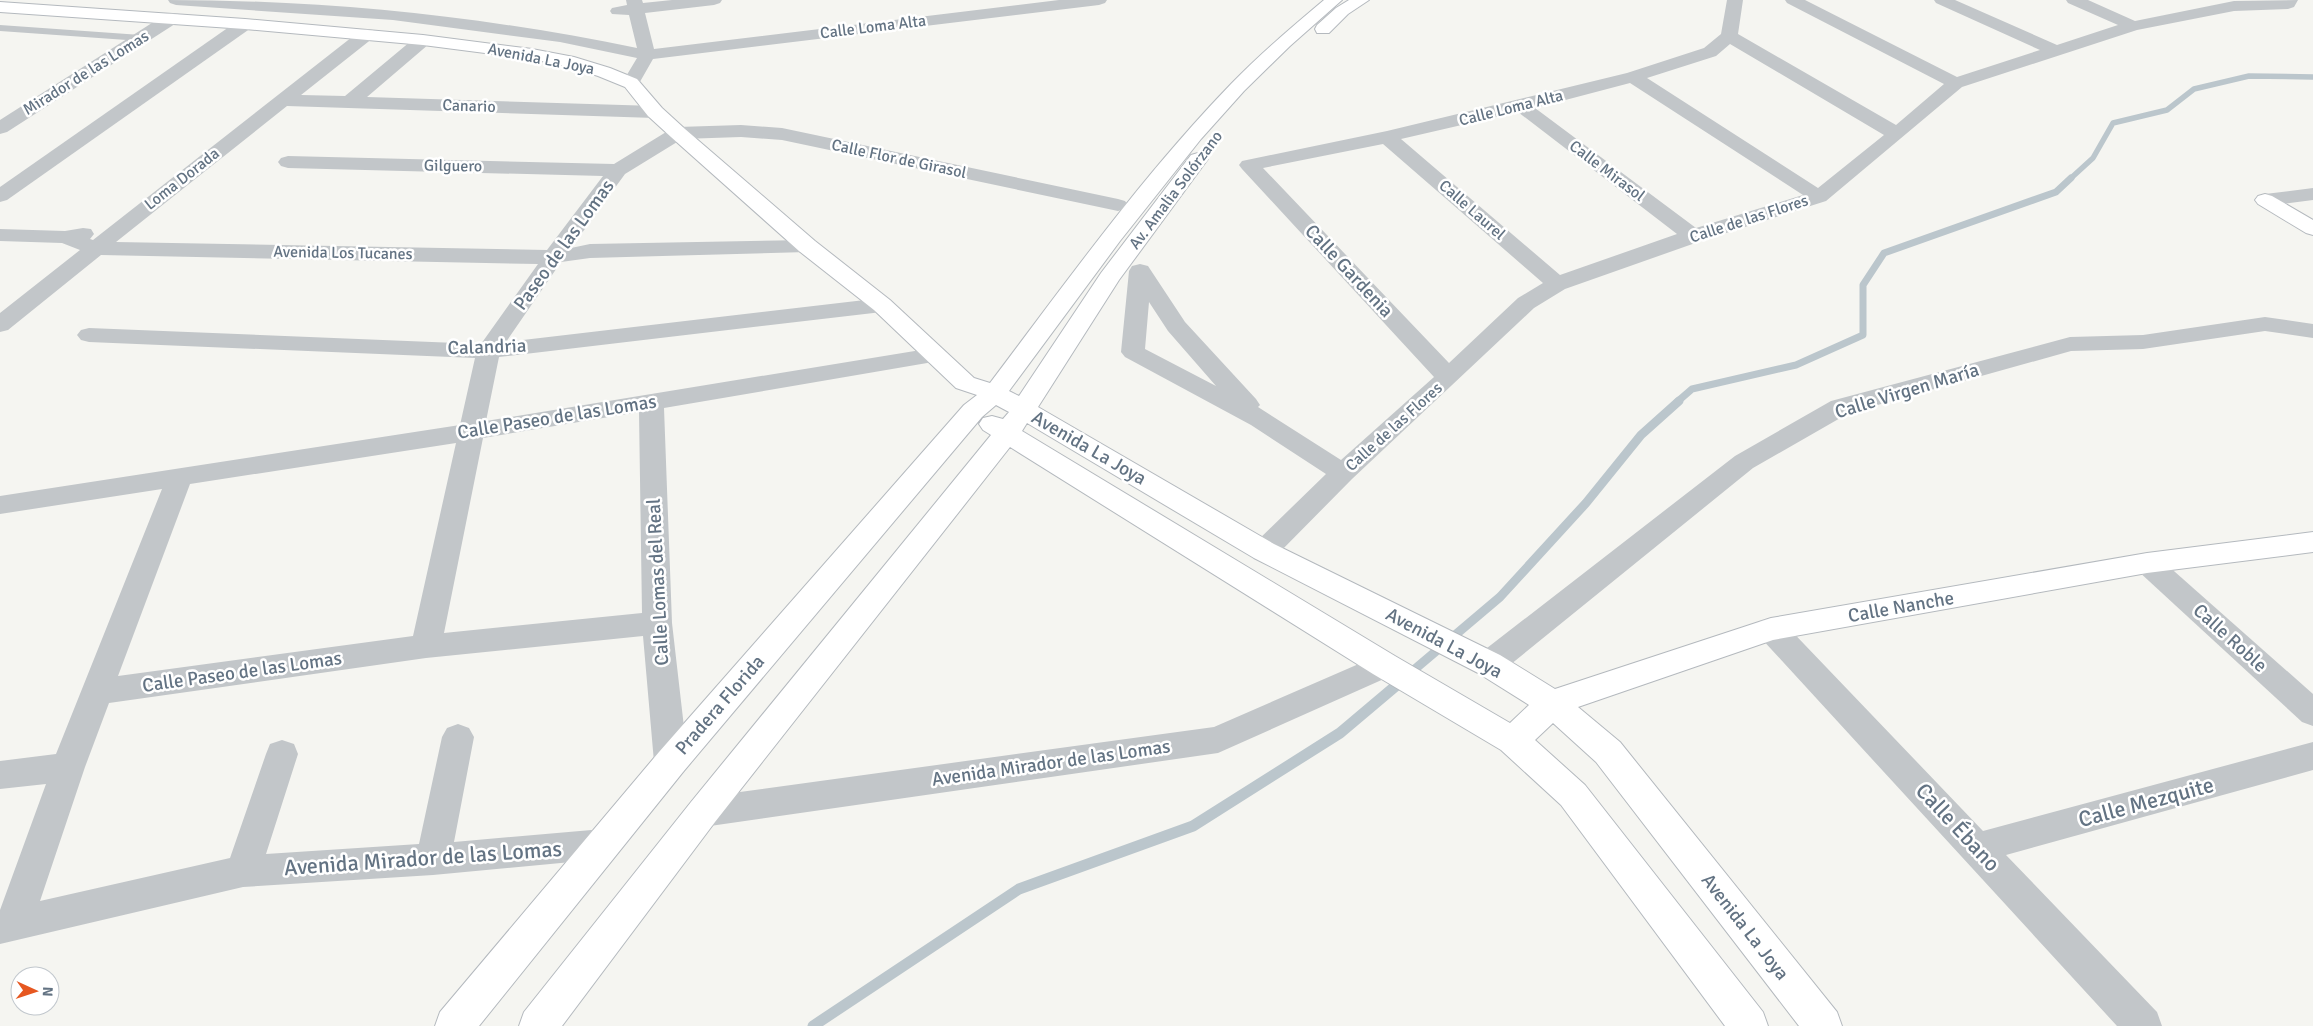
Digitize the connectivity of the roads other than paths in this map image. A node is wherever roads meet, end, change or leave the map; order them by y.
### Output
1 (176, 0) edge
2 (329, 0) edge
3 (714, 0) edge
4 (1099, 0) edge
5 (1334, 0) edge
6 (1361, 0) edge
7 (1735, 0) edge
8 (1793, 0) edge
9 (1942, 0) edge
10 (2074, 0) edge
11 (2290, 0) edge
12 (1041, 3) edge
13 (2227, 3) edge
14 (295, 4) edge
15 (635, 4) edge
16 (616, 5) edge
17 (0, 7) edge
18 (2182, 8) edge
19 (172, 18) junction
20 (245, 24) junction
21 (2133, 26) junction
22 (0, 28) edge
23 (367, 34) junction
24 (1729, 36) junction
25 (141, 38) junction
26 (423, 40) junction
27 (2056, 51) junction
28 (625, 52) junction
29 (647, 55) junction
30 (1633, 77) junction
31 (631, 83) junction
32 (1956, 83) junction
33 (284, 100) junction
34 (350, 102) junction
35 (1521, 106) junction
36 (655, 112) junction
37 (0, 128) edge
38 (678, 133) junction
39 (1897, 134) junction
40 (1387, 137) junction
41 (288, 162) dead end
42 (1249, 165) joint
43 (618, 170) junction
44 (2313, 194) edge
45 (0, 196) edge
46 (1819, 197) junction
47 (2265, 200) joint
48 (1118, 206) dead end
49 (2313, 229) edge
50 (118, 230) junction
51 (0, 235) edge
52 (1694, 236) junction
53 (65, 237) junction
54 (807, 246) junction
55 (96, 248) junction
56 (559, 250) junction
57 (1557, 284) junction
58 (882, 305) junction
59 (0, 326) edge
60 (2313, 331) edge
61 (89, 335) dead end
62 (488, 350) junction
63 (933, 355) junction
64 (1448, 377) junction
65 (977, 395) junction
66 (651, 402) junction
67 (1260, 419) junction
68 (1014, 422) junction
69 (470, 432) junction
70 (1343, 473) junction
71 (180, 476) junction
72 (0, 505) edge
73 (2313, 542) edge
74 (1264, 551) junction
75 (2147, 564) junction
76 (657, 623) junction
77 (1771, 629) junction
78 (426, 646) junction
79 (1478, 658) junction
80 (1386, 666) junction
81 (96, 692) junction
82 (1552, 703) junction
83 (2313, 712) edge
84 (458, 736) dead end
85 (1513, 741) junction
86 (282, 754) dead end
87 (2313, 756) edge
88 (670, 762) junction
89 (68, 767) junction
90 (0, 775) edge
91 (703, 812) junction
92 (603, 844) junction
93 (1978, 848) junction
94 (433, 859) junction
95 (243, 871) junction
96 (7, 926) edge
97 (454, 1026) edge
98 (538, 1026) edge
99 (1749, 1026) edge
100 (1823, 1026) edge
101 (2144, 1026) edge

1 - 14 street, Avenida La Joya
2 - 14 street
3 - 15 street
4 - 12 street, Calle Loma Alta
5 - 65 main road, Av. Amalia Solórzano
6 - 68 main road, Av. Amalia Solórzano
7 - 24 street
8 - 32 street
9 - 27 street
10 - 21 street
11 - 13 street, Calle de las Flores
12 - 29 street, Calle Loma Alta
13 - 18 street, Calle de las Flores
14 - 28 street, Avenida La Joya
15 - 16 street
15 - 29 street
16 - 28 street
17 - 19 main road, Avenida La Joya
18 - 21 street, Calle de las Flores
19 - 20 main road, Avenida La Joya
19 - 25 street, Mirador de las Lomas
20 - 23 main road, Avenida La Joya
20 - 45 street
21 - 27 street, Calle de las Flores
22 - 25 lane
23 - 26 main road, Avenida La Joya
23 - 33 street, Loma Dorada
24 - 30 street, Calle Loma Alta
24 - 39 street
25 - 37 street, Mirador de las Lomas
26 - 31 main road, Avenida La Joya
26 - 34 street
27 - 32 street, Calle de las Flores
28 - 29 street, Avenida La Joya
28 - 31 street
29 - 31 street
30 - 35 street, Calle Loma Alta
30 - 46 street
31 - 36 main road, Avenida La Joya
32 - 39 street, Calle de las Flores
33 - 34 street, Canario
33 - 50 street, Loma Dorada
34 - 36 street, Canario
35 - 40 street, Calle Loma Alta
35 - 52 street, Calle Mirasol
36 - 38 main road, Avenida La Joya
38 - 43 street, Paseo de las Lomas
38 - 48 street, Calle Flor de Girasol
38 - 54 main road, Avenida La Joya
39 - 46 street, Calle de las Flores
40 - 42 street, Calle Loma Alta
40 - 57 street, Calle Laurel
41 - 43 street, Gilguero
42 - 64 street, Calle Gardenia
43 - 56 street, Paseo de las Lomas
44 - 47 street
46 - 52 street, Calle de las Flores
47 - 49 main road
50 - 53 street, Avenida Los Tucanes
50 - 55 street, Loma Dorada
50 - 56 street, Avenida Los Tucanes
51 - 53 street
52 - 57 street, Calle de las Flores
53 - 55 street, Avenida Los Tucanes
54 - 56 street, Avenida Los Tucanes
54 - 58 main road, Avenida La Joya
55 - 56 street, Avenida Los Tucanes
55 - 59 street, Loma Dorada
56 - 62 street, Paseo de las Lomas
57 - 64 street, Calle de las Flores
58 - 62 street, Calandria
58 - 63 main road, Avenida La Joya
60 - 79 street, Calle Virgen María
61 - 62 street, Calandria
62 - 69 street, Paseo de las Lomas
63 - 65 main road, Avenida La Joya
63 - 66 street, Calle Paseo de las Lomas
64 - 70 street, Calle de las Flores
65 - 68 main road, Avenida La Joya
65 - 88 main road, Pradera Florida
66 - 69 street, Calle Paseo de las Lomas
66 - 76 street, Calle Lomas del Real
67 - 67 street
67 - 70 street
68 - 74 main road, Avenida La Joya
68 - 80 main road, Avenida La Joya
68 - 91 main road
69 - 71 street, Calle Paseo de las Lomas
69 - 78 street, Paseo de las Lomas
70 - 74 street, Calle de las Flores
71 - 72 street, Calle Paseo de las Lomas
71 - 81 street
73 - 75 main road, Calle Nanche
74 - 79 main road, Avenida La Joya
75 - 77 main road, Calle Nanche
75 - 83 street, Calle Roble
76 - 78 street, Calle Paseo de las Lomas
76 - 88 street, Calle Lomas del Real
77 - 82 main road, Calle Nanche
77 - 93 street, Calle Ébano
78 - 81 street, Calle Paseo de las Lomas
79 - 82 main road, Avenida La Joya
80 - 85 main road, Avenida La Joya
80 - 91 street, Avenida Mirador de las Lomas
81 - 89 street
82 - 85 main road, Calle Nanche
82 - 100 main road, Avenida La Joya
84 - 94 street
85 - 99 main road, Avenida La Joya
86 - 95 street
87 - 93 street, Calle Mezquite
88 - 92 main road, Pradera Florida
89 - 90 street
89 - 96 street
91 - 98 main road
92 - 94 street, Avenida Mirador de las Lomas
92 - 97 main road, Pradera Florida
93 - 101 street, Calle Ébano
94 - 95 street, Avenida Mirador de las Lomas
95 - 96 street

